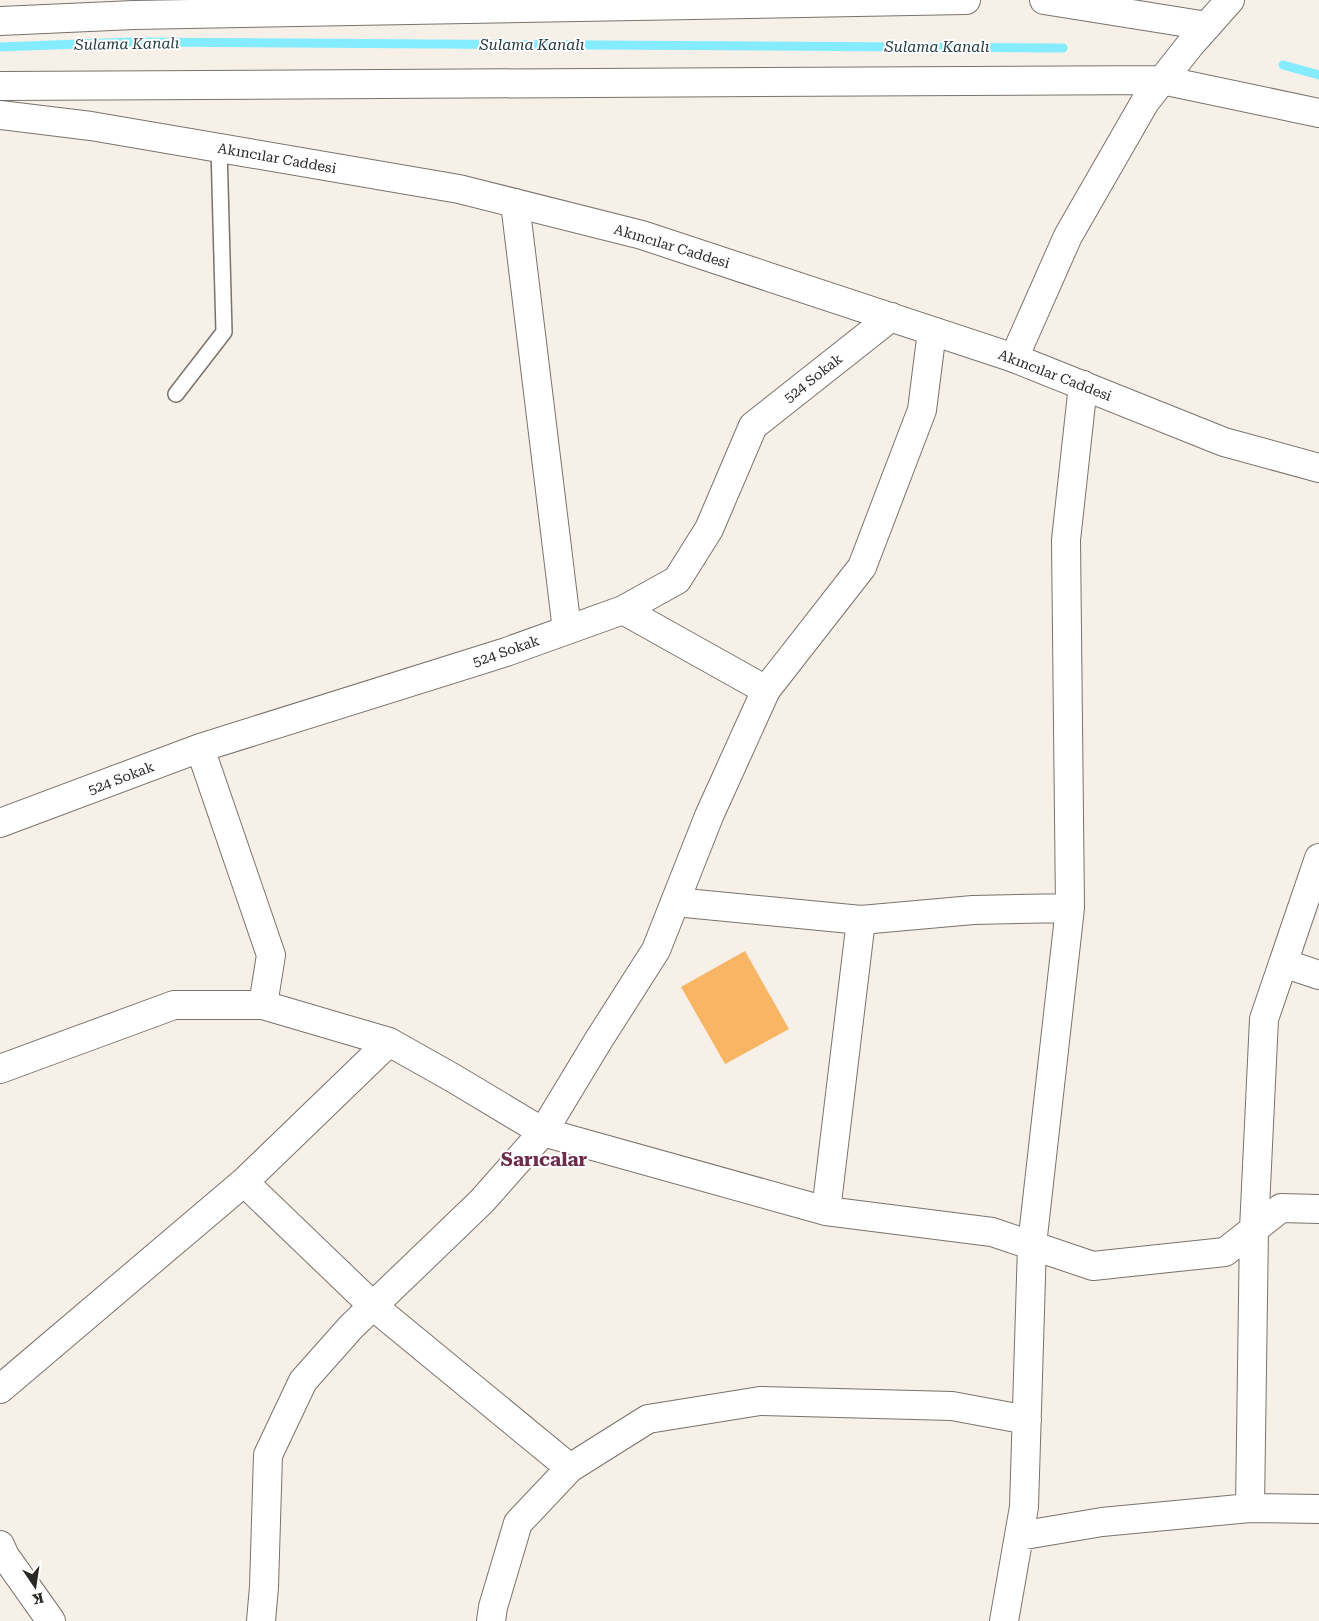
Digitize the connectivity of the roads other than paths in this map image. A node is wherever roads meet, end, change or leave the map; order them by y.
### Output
1 (966, 0) edge
2 (1044, 0) edge
3 (1230, 0) edge
4 (761, 2) edge
5 (0, 21) edge
6 (1207, 26) junction
7 (1162, 80) junction
8 (0, 86) edge
9 (1319, 113) edge
10 (0, 115) edge
11 (219, 148) junction
12 (515, 203) junction
13 (891, 317) junction
14 (932, 331) junction
15 (1014, 358) junction
16 (1083, 385) junction
17 (176, 394) dead end
18 (1319, 468) edge
19 (623, 610) junction
20 (567, 630) junction
21 (766, 690) junction
22 (200, 748) junction
23 (0, 823) edge
24 (1319, 858) edge
25 (675, 902) junction
26 (1070, 908) junction
27 (861, 920) junction
28 (1283, 964) junction
29 (1319, 975) edge
30 (263, 1004) junction
31 (389, 1042) junction
32 (0, 1069) edge
33 (543, 1132) junction
34 (244, 1182) junction
35 (1319, 1209) edge
36 (826, 1211) junction
37 (1254, 1229) junction
38 (1032, 1245) junction
39 (373, 1306) junction
40 (0, 1389) edge
41 (1027, 1420) junction
42 (570, 1468) junction
43 (1250, 1508) junction
44 (1319, 1508) edge
45 (1019, 1536) junction
46 (0, 1545) edge
47 (496, 1616) edge
48 (51, 1621) edge
49 (261, 1621) edge
50 (1004, 1621) edge

1 - 4 street
2 - 6 street
3 - 6 street
4 - 5 street
6 - 7 street
7 - 8 street
7 - 9 street
7 - 15 street
10 - 11 street, Akıncılar Caddesi
11 - 12 street, Akıncılar Caddesi
11 - 17 lane
12 - 13 street, Akıncılar Caddesi
12 - 20 street
13 - 14 street, Akıncılar Caddesi
13 - 19 street, 524 Sokak
14 - 15 street, Akıncılar Caddesi
14 - 21 street
15 - 16 street, Akıncılar Caddesi
16 - 18 street, Akıncılar Caddesi
16 - 26 street
19 - 20 street, 524 Sokak
19 - 21 street
20 - 22 street, 524 Sokak
21 - 25 street
22 - 23 street, 524 Sokak
22 - 30 street
24 - 28 street
25 - 27 street
25 - 33 street
26 - 27 street
26 - 38 street
27 - 36 street
28 - 29 street
28 - 37 street
30 - 31 street
30 - 32 street
31 - 33 street
31 - 34 street
33 - 36 street
33 - 39 street
34 - 39 street
34 - 40 street
35 - 37 street
36 - 38 street
37 - 38 street
37 - 43 street
38 - 41 street
39 - 42 street
39 - 49 street
41 - 42 street
41 - 45 street
42 - 47 street
43 - 44 street
43 - 45 street
45 - 50 street
46 - 48 street

